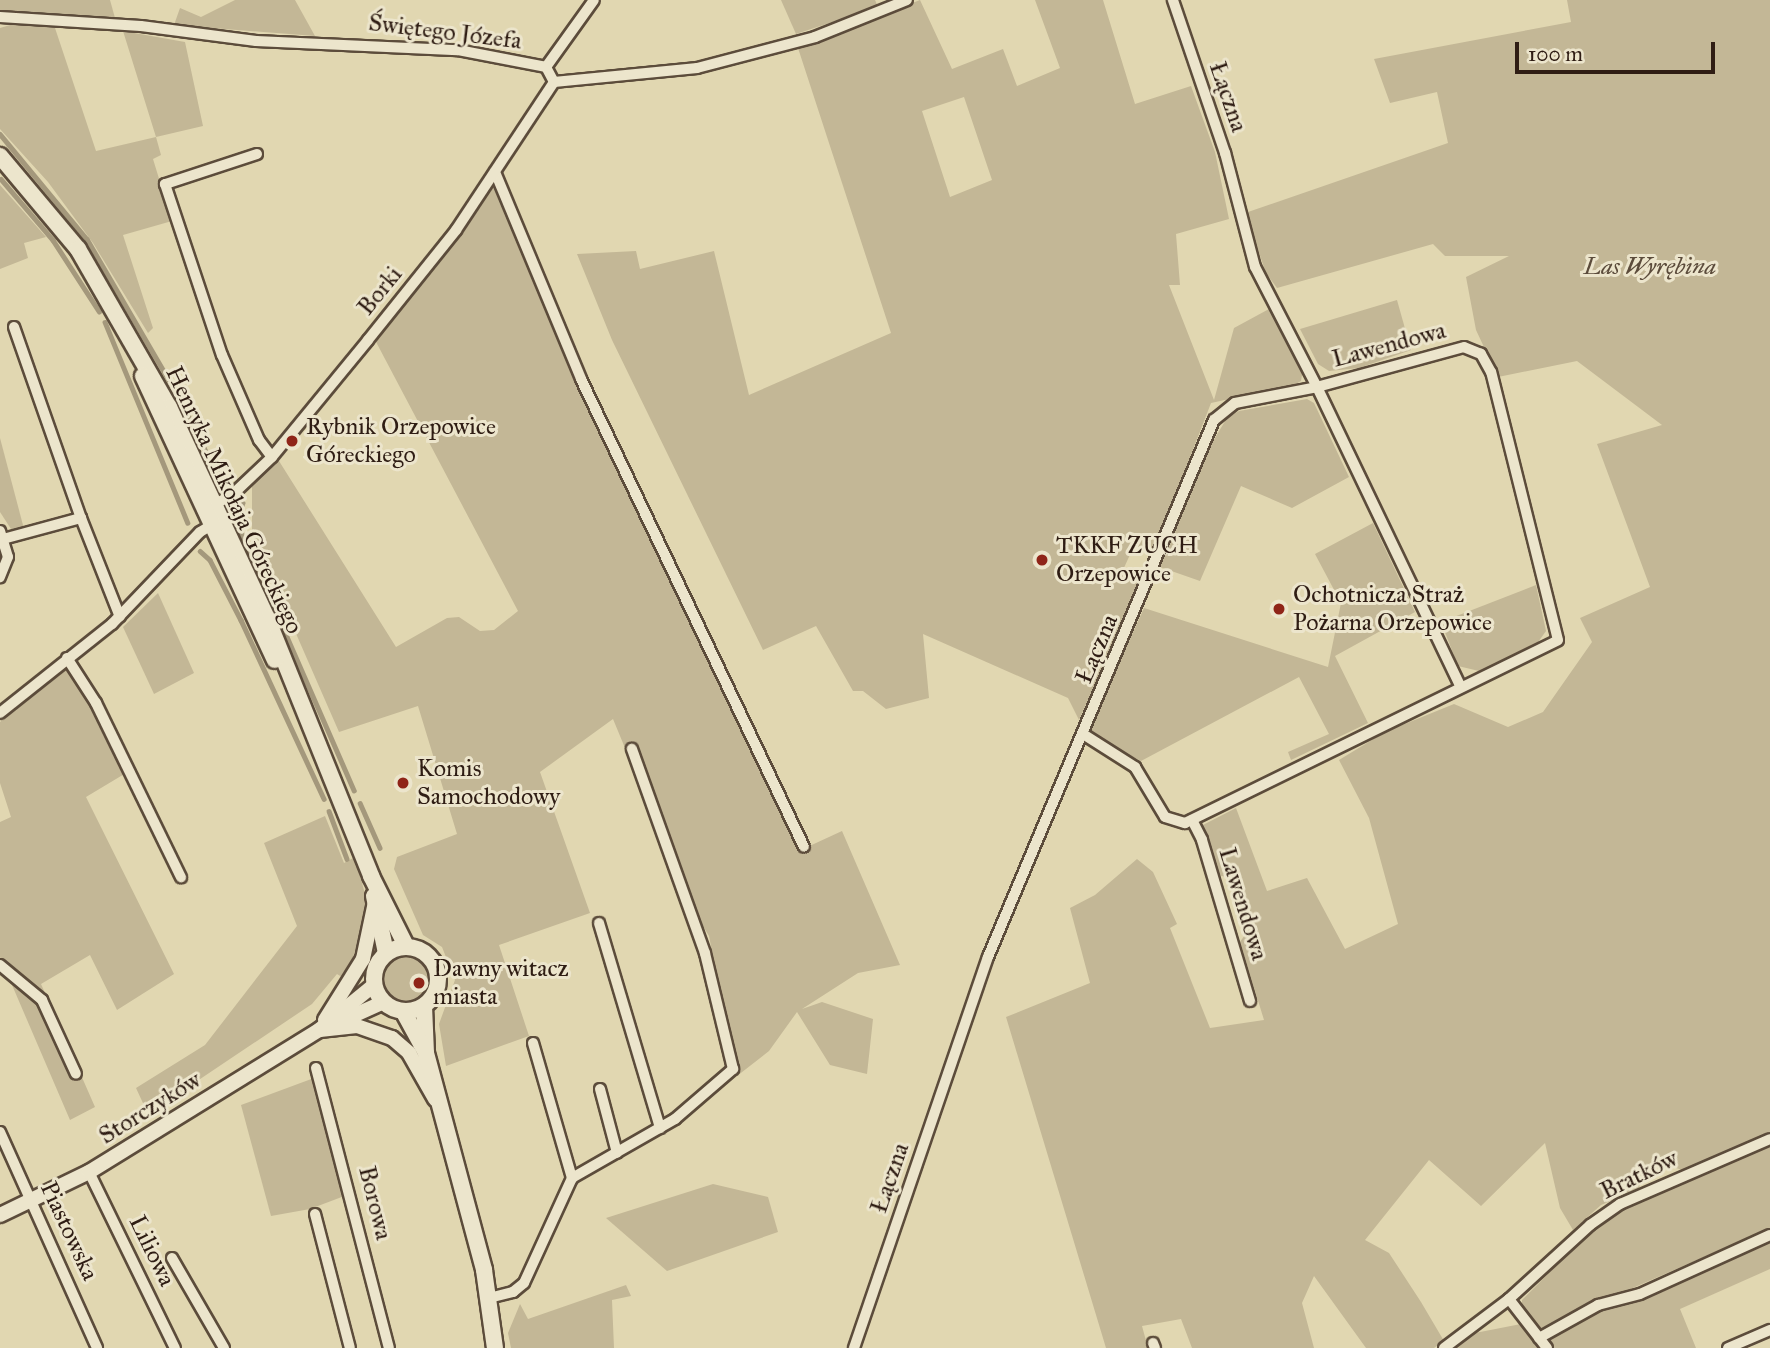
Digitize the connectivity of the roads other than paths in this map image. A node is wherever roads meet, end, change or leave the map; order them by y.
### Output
1 (594, 0) edge
2 (907, 0) edge
3 (1173, 0) edge
4 (0, 17) edge
5 (546, 67) junction
6 (554, 82) junction
7 (257, 154) dead end
8 (0, 156) edge
9 (495, 172) junction
10 (14, 327) dead end
11 (1317, 387) junction
12 (272, 457) junction
13 (212, 515) junction
14 (81, 518) junction
15 (2, 535) edge
16 (0, 577) edge
17 (120, 617) junction
18 (67, 658) junction
19 (1460, 685) junction
20 (0, 713) edge
21 (1083, 734) junction
22 (632, 749) dead end
23 (1192, 820) junction
24 (804, 847) dead end
25 (371, 876) junction
26 (181, 877) dead end
27 (375, 901) junction
28 (598, 923) dead end
29 (406, 946) junction
30 (386, 953) junction
31 (0, 965) edge
32 (374, 985) junction
33 (384, 1002) junction
34 (1250, 1002) dead end
35 (424, 1006) junction
36 (402, 1011) junction
37 (319, 1030) junction
38 (533, 1043) dead end
39 (426, 1053) junction
40 (316, 1068) dead end
41 (76, 1074) dead end
42 (600, 1089) dead end
43 (441, 1110) junction
44 (660, 1128) junction
45 (0, 1132) edge
46 (1770, 1139) edge
47 (617, 1153) junction
48 (89, 1172) junction
49 (572, 1178) junction
50 (32, 1201) junction
51 (315, 1214) dead end
52 (0, 1215) edge
53 (1770, 1235) edge
54 (172, 1258) dead end
55 (489, 1298) junction
56 (1509, 1299) junction
57 (1770, 1330) edge
58 (1539, 1338) junction
59 (97, 1348) edge
60 (175, 1348) edge
61 (224, 1348) edge
62 (350, 1348) edge
63 (389, 1348) edge
64 (495, 1348) edge
65 (854, 1348) edge
66 (1444, 1348) edge
67 (1547, 1348) edge
68 (1728, 1348) edge

1 - 5 street
2 - 6 street
3 - 11 street, Łączna
4 - 5 street, Świętego Józefa
5 - 6 street, Świętego Józefa
6 - 9 street, Borki
7 - 12 street
8 - 13 main road, Henryka Mikołaja Góreckiego
9 - 12 street, Borki
9 - 24 street
10 - 14 street
11 - 19 street, Lawendowa
11 - 19 street, Lawendowa
11 - 21 street, Łączna
12 - 13 street, Borki
13 - 17 street, Borki
13 - 25 main road, Henryka Mikołaja Góreckiego
14 - 15 street
14 - 17 street
15 - 16 street
17 - 18 street, Borki
18 - 20 street, Borki
18 - 26 street
19 - 23 street, Lawendowa
21 - 23 street
21 - 65 street, Łączna
22 - 44 street
23 - 34 street, Lawendowa
25 - 27 main road, Henryka Mikołaja Góreckiego
25 - 29 main road, Henryka Mikołaja Góreckiego
27 - 30 main road, Henryka Mikołaja Góreckiego
27 - 37 street
28 - 44 street
29 - 30 main road
29 - 35 main road
30 - 32 main road
31 - 41 street
32 - 33 main road
32 - 37 street, Storczyków
33 - 36 main road
33 - 37 street, Storczyków
35 - 36 main road
35 - 39 main road
36 - 39 main road
37 - 43 street
37 - 48 street, Storczyków
38 - 49 street
39 - 43 main road
40 - 63 street, Borowa
42 - 47 street
43 - 55 main road
44 - 47 street
45 - 50 street, Piastowska
46 - 56 street, Bratków
47 - 49 street
48 - 50 street, Storczyków
48 - 60 street, Liliowa
49 - 55 street
50 - 52 street, Storczyków
50 - 59 street, Piastowska
51 - 62 street
53 - 58 street
54 - 61 street
55 - 64 main road
56 - 58 street
56 - 66 street, Bratków
57 - 68 street
58 - 67 street

